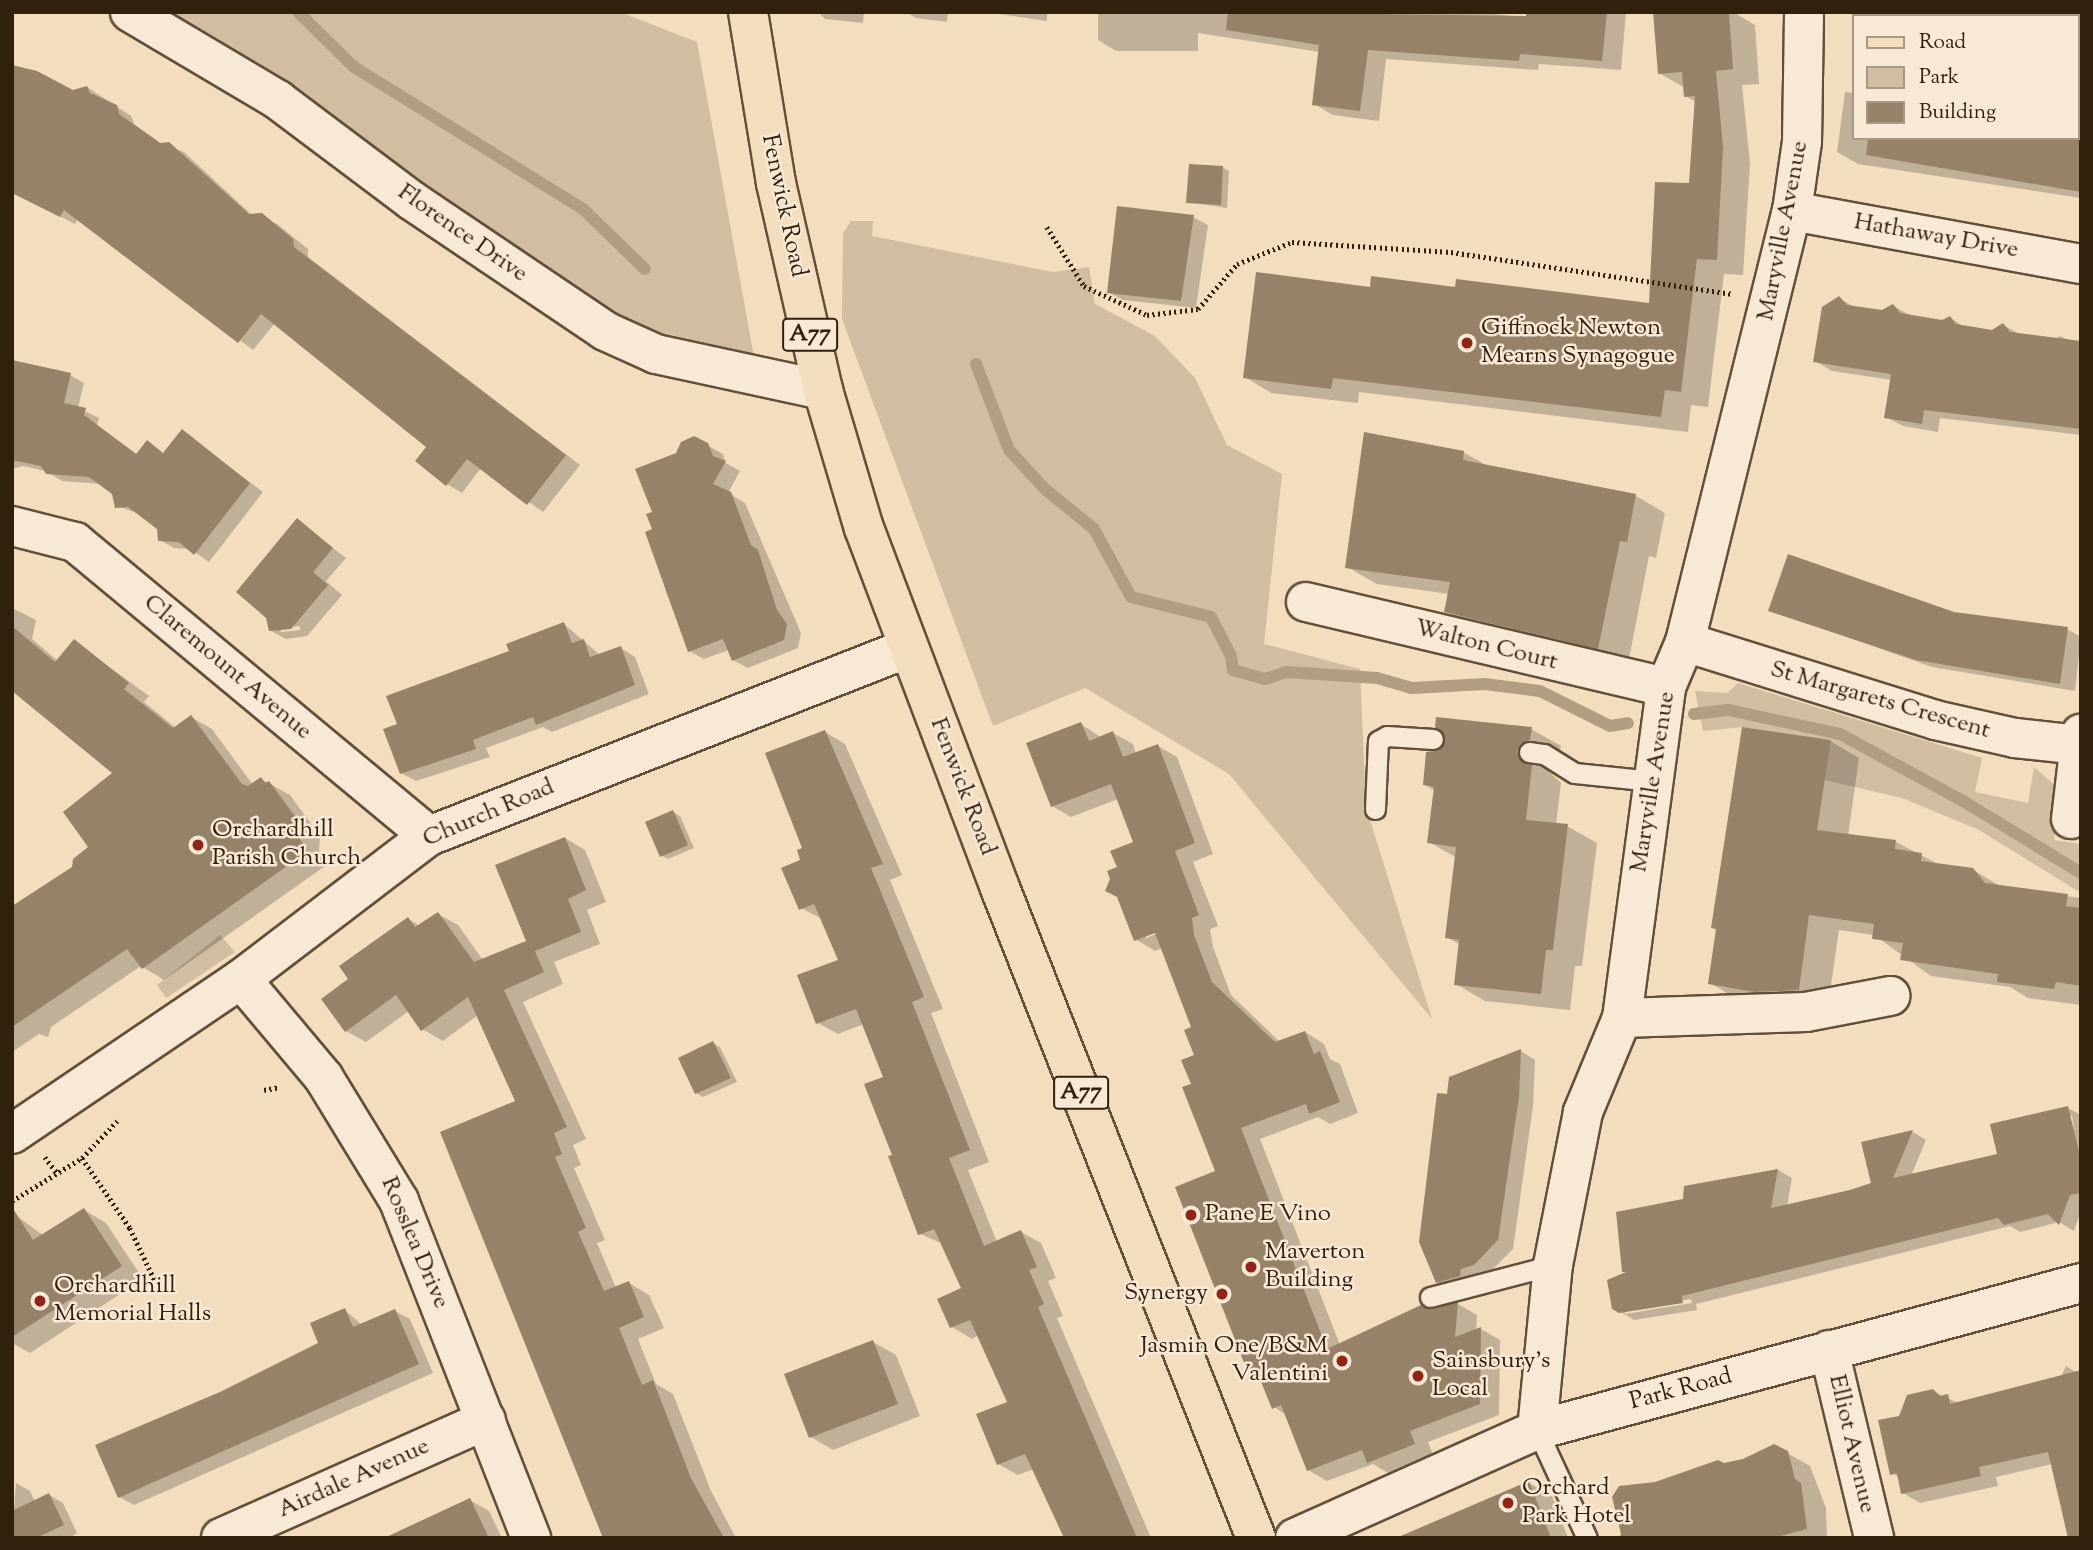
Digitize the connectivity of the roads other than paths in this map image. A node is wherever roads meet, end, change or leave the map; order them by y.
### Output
1 (130, 12) edge
2 (748, 12) edge
3 (1804, 12) edge
4 (1792, 211) junction
5 (2081, 264) edge
6 (822, 390) junction
7 (12, 526) edge
8 (1307, 602) dead end
9 (1685, 642) junction
10 (908, 648) junction
11 (1666, 687) junction
12 (1433, 739) dead end
13 (2080, 739) edge
14 (1529, 752) dead end
15 (1653, 781) junction
16 (1375, 809) dead end
17 (2071, 819) dead end
18 (429, 836) junction
19 (241, 979) junction
20 (1890, 996) dead end
21 (1622, 1018) junction
22 (12, 1135) edge
23 (1553, 1265) junction
24 (2081, 1283) edge
25 (1430, 1297) dead end
26 (1829, 1350) junction
27 (486, 1420) junction
28 (1537, 1430) junction
29 (221, 1538) edge
30 (531, 1538) edge
31 (1256, 1538) edge
32 (1295, 1538) edge
33 (1587, 1538) edge
34 (1874, 1538) edge

1 - 6 street, Florence Drive
2 - 6 main road, Fenwick Road / A77
3 - 4 street, Maryville Avenue
4 - 5 street, Hathaway Drive
4 - 9 street, Maryville Avenue
6 - 10 main road, Fenwick Road / A77
7 - 18 street, Claremount Avenue
8 - 11 street, Walton Court
9 - 11 street, Maryville Avenue
9 - 13 street, St Margarets Crescent
10 - 18 street, Church Road
10 - 31 main road, Fenwick Road / A77
11 - 15 street, Maryville Avenue
12 - 16 lane
13 - 17 street, St Margarets Crescent
14 - 15 lane
15 - 21 street, Maryville Avenue
18 - 19 street, Church Road
19 - 22 street, Church Road
19 - 27 street, Rosslea Drive
20 - 21 street
21 - 23 street, Maryville Avenue
23 - 25 lane
23 - 28 street, Maryville Avenue
24 - 26 street, Park Road
26 - 28 street, Park Road
26 - 34 street, Elliot Avenue
27 - 29 street, Airdale Avenue
27 - 30 street, Rosslea Drive
28 - 32 street, Park Road
28 - 33 lane

